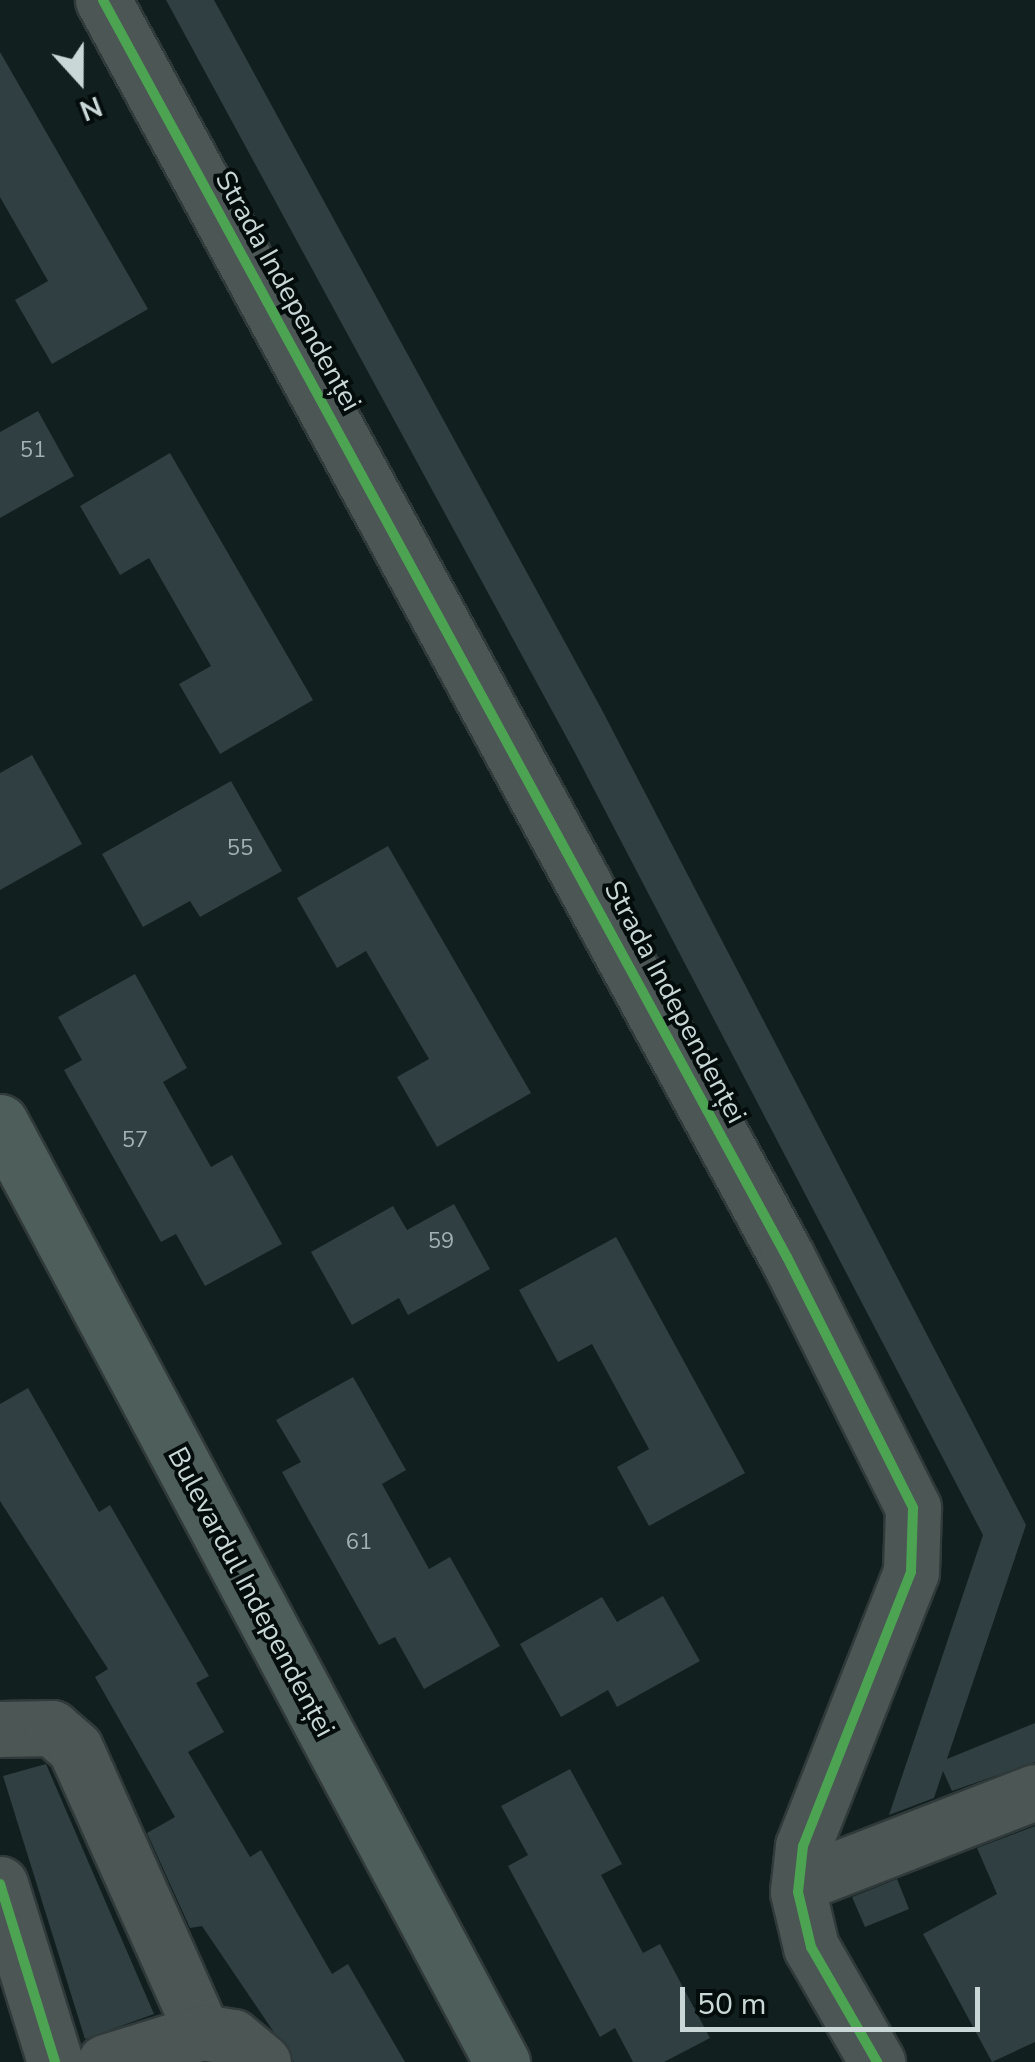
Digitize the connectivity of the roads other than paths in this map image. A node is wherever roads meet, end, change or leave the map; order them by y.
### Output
1 (103, 0) edge
2 (0, 1122) edge
3 (0, 1730) edge
4 (1035, 1792) edge
5 (0, 1884) edge
6 (799, 1884) junction
7 (202, 2032) junction
8 (55, 2062) edge
9 (105, 2062) edge
10 (263, 2062) edge
11 (502, 2062) edge
12 (877, 2062) edge

1 - 6 street, Strada Independenței
2 - 11 main road, Bulevardul Independenței
3 - 7 street
4 - 6 street
5 - 8 street
6 - 12 street, Strada Independenței
7 - 9 street
7 - 10 street

